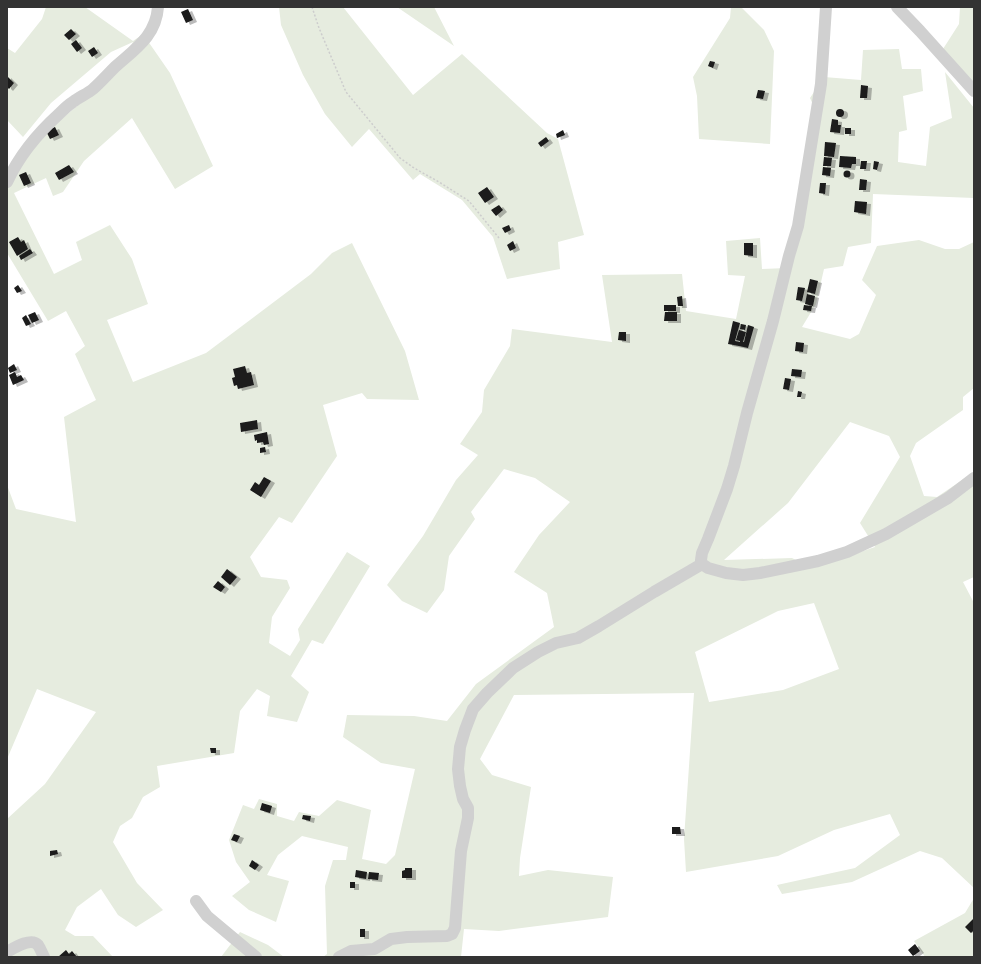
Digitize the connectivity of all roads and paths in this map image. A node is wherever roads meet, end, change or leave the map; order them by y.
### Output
1 (158, 7) edge
2 (312, 7) edge
3 (826, 7) edge
4 (897, 7) edge
5 (974, 91) edge
6 (7, 182) edge
7 (499, 238) dead end
8 (974, 478) edge
9 (702, 564) junction
10 (196, 900) dead end
11 (7, 952) edge
12 (44, 957) edge
13 (256, 957) edge
14 (339, 957) edge

1 - 6 street
2 - 7 path
3 - 9 street
4 - 5 street
8 - 9 street
9 - 14 street
10 - 13 street
11 - 12 street

